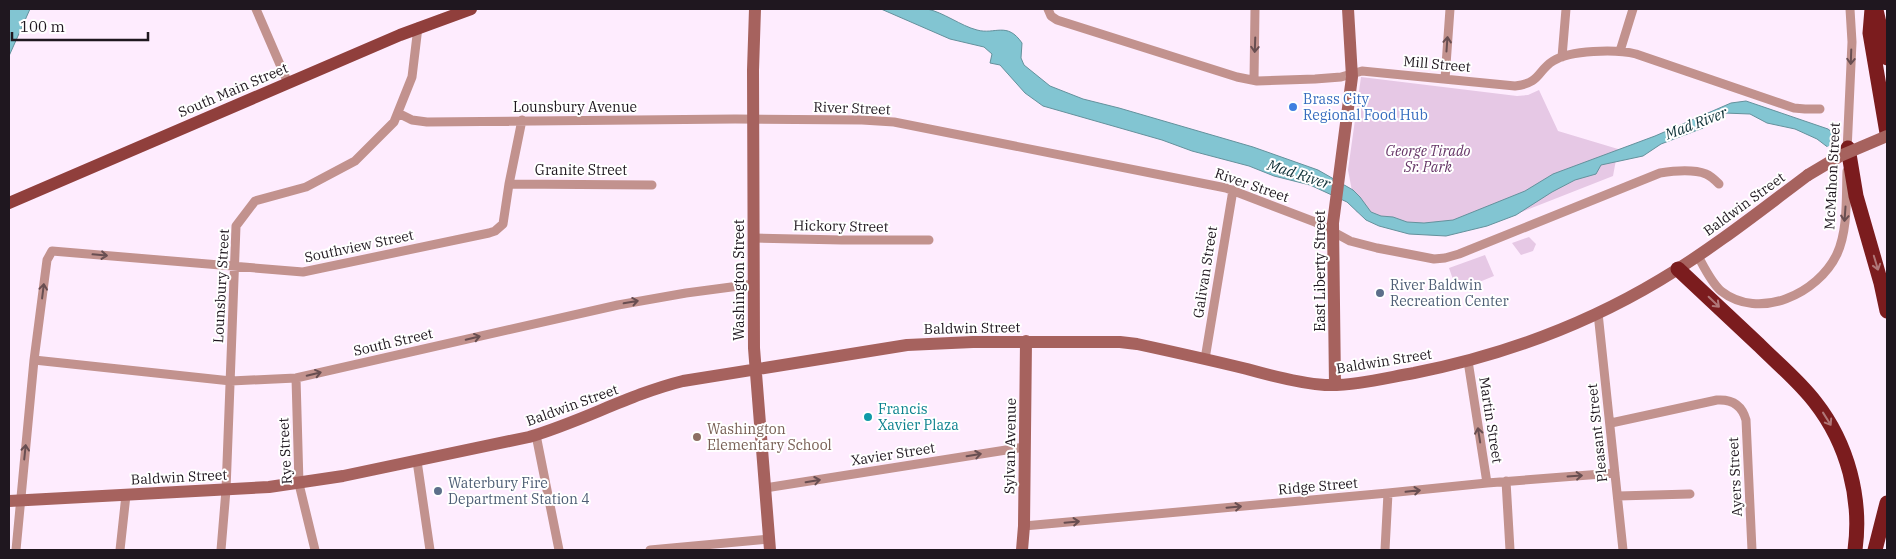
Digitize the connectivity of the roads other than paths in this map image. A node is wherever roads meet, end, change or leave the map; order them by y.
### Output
1 (256, 9) edge
2 (470, 9) edge
3 (754, 9) edge
4 (1048, 9) edge
5 (1255, 9) edge
6 (1348, 9) edge
7 (1450, 9) edge
8 (1566, 9) edge
9 (1633, 9) edge
10 (1850, 9) edge
11 (1874, 9) edge
12 (418, 28) junction
13 (1620, 51) junction
14 (1562, 57) junction
15 (1887, 58) edge
16 (1352, 74) junction
17 (1445, 79) junction
18 (1254, 80) junction
19 (288, 83) junction
20 (1820, 108) dead end
21 (398, 113) junction
22 (522, 120) junction
23 (753, 120) junction
24 (1887, 134) edge
25 (1848, 148) junction
26 (509, 184) junction
27 (1719, 184) dead end
28 (652, 185) dead end
29 (1233, 190) junction
30 (9, 203) edge
31 (1333, 231) junction
32 (754, 238) junction
33 (929, 240) dead end
34 (1698, 256) junction
35 (235, 266) junction
36 (1678, 269) junction
37 (754, 284) junction
38 (1887, 311) edge
39 (1598, 313) junction
40 (1026, 342) junction
41 (1205, 359) junction
42 (34, 360) junction
43 (1468, 361) junction
44 (756, 369) junction
45 (296, 378) junction
46 (231, 381) junction
47 (1335, 385) junction
48 (1611, 423) junction
49 (536, 436) junction
50 (1025, 447) junction
51 (417, 461) junction
52 (1615, 473) junction
53 (1506, 481) junction
54 (1487, 483) junction
55 (299, 484) junction
56 (765, 488) junction
57 (226, 490) junction
58 (1388, 493) junction
59 (1690, 494) dead end
60 (126, 495) junction
61 (1618, 496) junction
62 (15, 501) edge
63 (1887, 503) edge
64 (1024, 526) junction
65 (770, 545) edge
66 (16, 550) edge
67 (120, 550) edge
68 (221, 550) edge
69 (315, 550) edge
70 (430, 550) edge
71 (559, 550) edge
72 (650, 550) edge
73 (1022, 550) edge
74 (1385, 550) edge
75 (1510, 550) edge
76 (1623, 550) edge
77 (1752, 550) edge
78 (1854, 550) edge
79 (1875, 550) edge

1 - 19 street
2 - 12 main road, South Main Street
3 - 23 main road, Washington Street
4 - 18 street, Mill Street
5 -> 18 street
6 - 16 main road, East Liberty Street
17 -> 7 street
8 - 14 street
9 - 13 street
10 -> 25 street, McMahon Street
11 - 15 highway
11 - 24 highway
12 - 19 main road, South Main Street
12 - 21 street, Lounsbury Street
13 - 14 street, Mill Street
13 - 20 street, Mill Street
14 - 17 street, Mill Street
16 - 17 street, Mill Street
16 - 18 street, Mill Street
16 - 31 main road, East Liberty Street
19 - 30 main road, South Main Street
21 - 22 street, Lounsbury Avenue
21 - 35 street, Lounsbury Street
22 - 23 street, Lounsbury Avenue
22 - 26 street, Southview Street
23 - 29 street, River Street
23 - 32 main road, Washington Street
24 - 34 main road, Baldwin Street, bridge
25 -> 34 street, McMahon Street
25 -> 38 highway
26 - 28 street, Granite Street
26 - 35 street, Southview Street
27 - 31 street, River Street
29 - 31 street, River Street
29 - 41 street, Galivan Street
31 - 47 main road, East Liberty Street
32 - 33 street, Hickory Street
32 - 37 main road, Washington Street
34 - 36 main road, Baldwin Street
42 -> 35 street, Southview Street
35 - 46 street, Lounsbury Street
36 - 39 main road, Baldwin Street
36 -> 78 highway
37 - 44 main road, Washington Street
45 -> 37 street, South Street
39 - 43 main road, Baldwin Street
39 - 48 street, Pleasant Street
40 - 41 main road, Baldwin Street
40 - 44 main road, Baldwin Street
40 - 50 main road, Sylvan Avenue
41 - 47 main road, Baldwin Street
42 - 46 street, South Street
62 -> 42 street
43 - 47 main road, Baldwin Street
54 -> 43 street, Martin Street
44 - 49 main road, Baldwin Street
44 - 56 main road, Washington Street
45 - 46 street, South Street
45 - 55 street, Rye Street
46 - 57 street, Lounsbury Street
48 - 52 street, Pleasant Street
48 - 77 street, Ayers Street
49 - 51 main road, Baldwin Street
49 - 71 street
56 -> 50 street, Xavier Street
50 - 64 main road, Sylvan Avenue
51 - 55 main road, Baldwin Street
51 - 70 street
53 -> 52 street, Ridge Street
52 - 61 street, Pleasant Street
53 - 54 street, Ridge Street
53 - 75 street
58 -> 54 street, Ridge Street
55 - 57 main road, Baldwin Street
55 - 69 street, Rye Street
56 - 65 main road, Washington Street
57 - 60 main road, Baldwin Street
57 - 68 street, Lounsbury Street
64 -> 58 street, Ridge Street
58 - 74 street
59 - 61 street
60 - 62 main road, Baldwin Street
60 - 67 street
61 - 76 street, Pleasant Street
62 - 66 street
63 - 79 highway
64 - 73 main road, Sylvan Avenue
65 - 72 street

